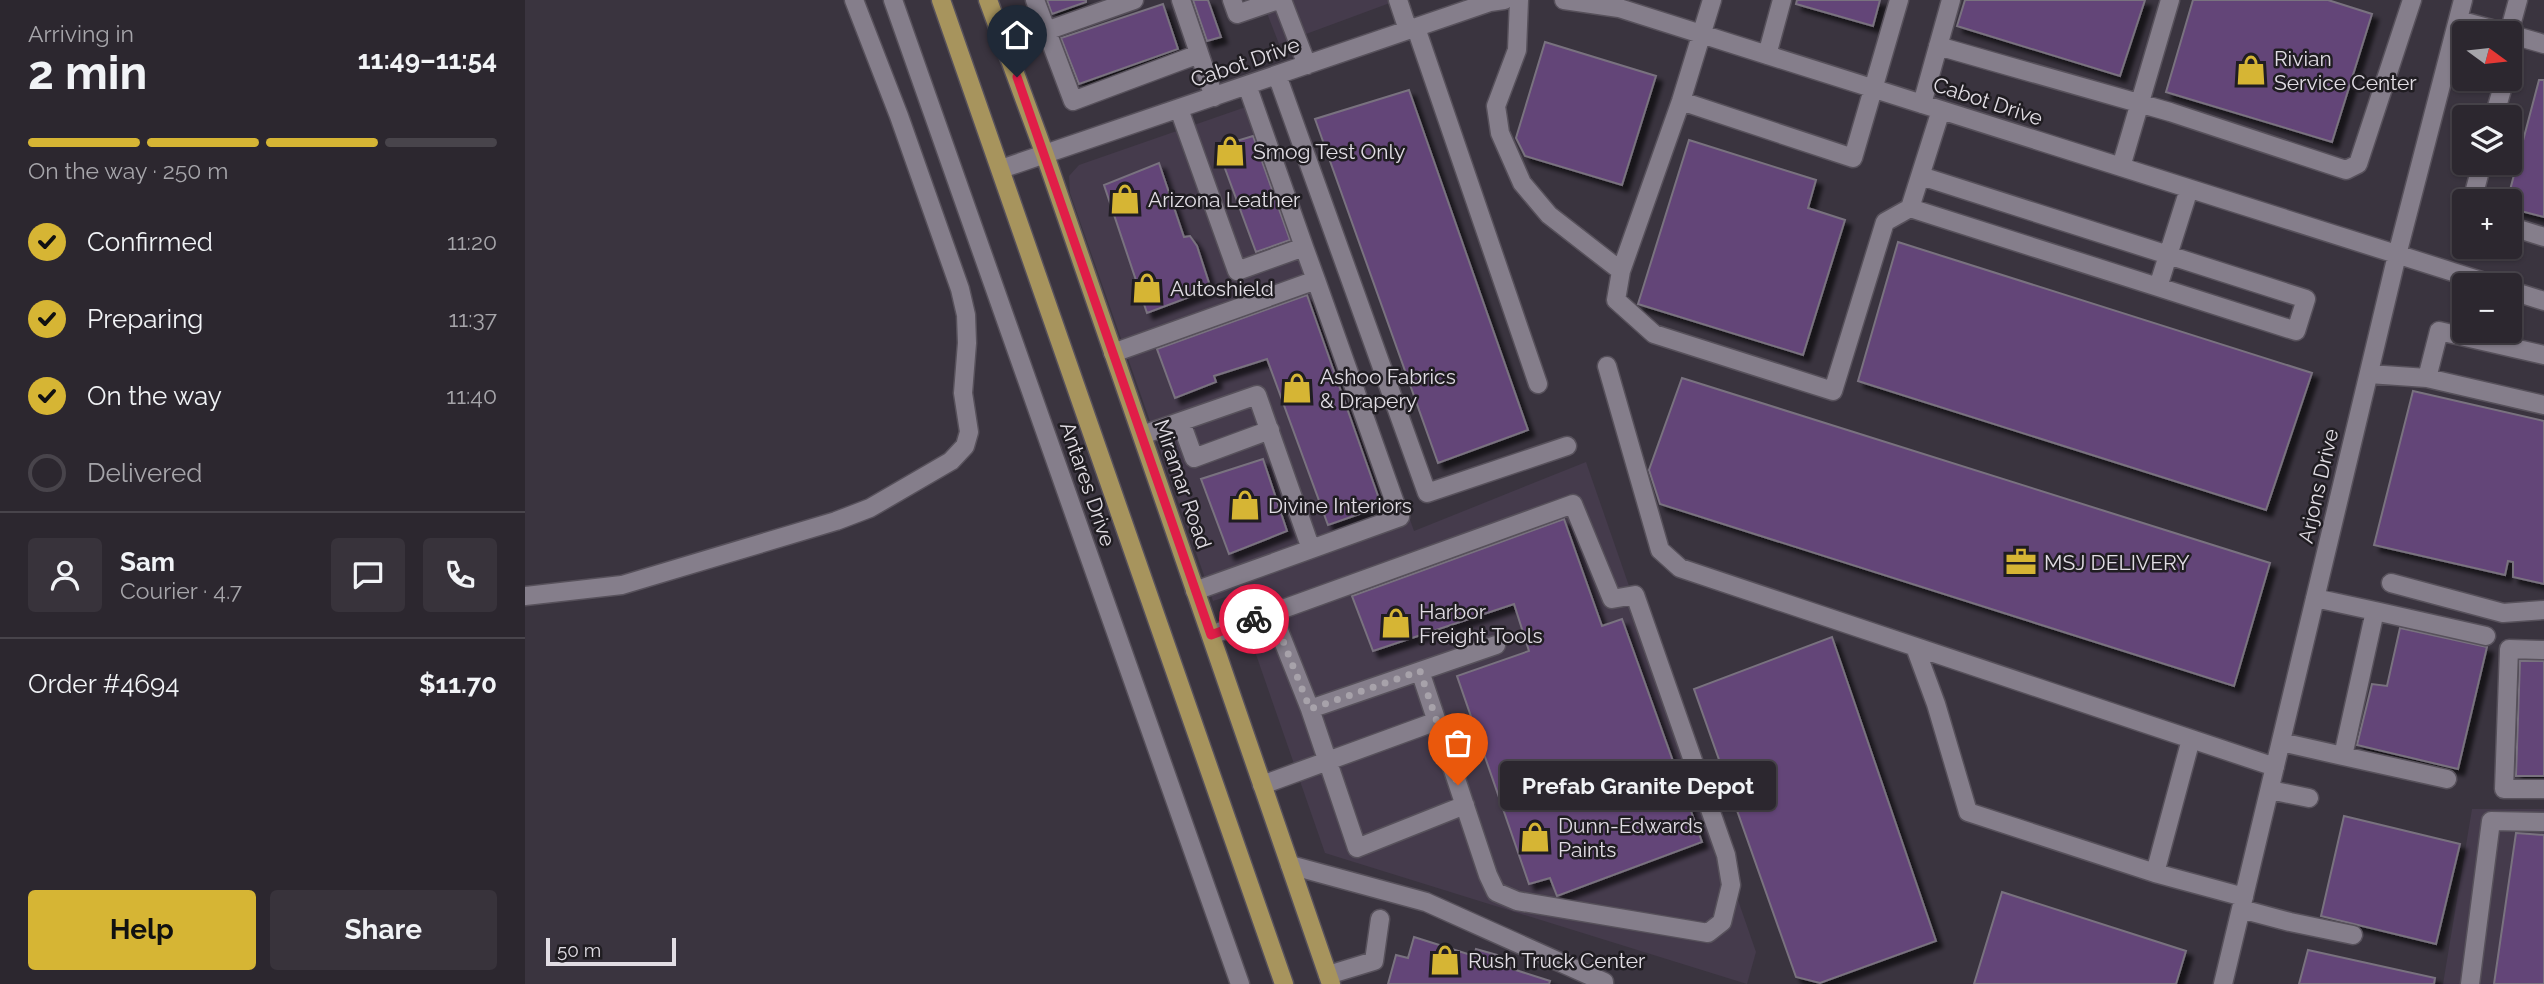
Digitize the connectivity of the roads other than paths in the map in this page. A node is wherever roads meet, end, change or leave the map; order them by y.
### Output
1 (853, 0) edge
2 (893, 0) edge
3 (941, 0) edge
4 (988, 0) edge
5 (1035, 0) edge
6 (1134, 0) edge
7 (1181, 0) edge
8 (1232, 0) edge
9 (1280, 0) edge
10 (1398, 0) edge
11 (1504, 0) edge
12 (1519, 0) edge
13 (1564, 0) edge
14 (1712, 0) edge
15 (1782, 0) edge
16 (1899, 0) edge
17 (1951, 0) edge
18 (2170, 0) edge
19 (2412, 0) edge
20 (2463, 0) edge
21 (2518, 0) edge
22 (1591, 2) edge
23 (2458, 20) joint
24 (2462, 21) edge
25 (2512, 21) edge
26 (1412, 29) junction
27 (1046, 31) junction
28 (1703, 34) junction
29 (2522, 38) edge
30 (2544, 44) edge
31 (1938, 46) junction
32 (1199, 54) junction
33 (1767, 55) junction
34 (1307, 65) junction
35 (1277, 75) junction
36 (2452, 75) edge
37 (1247, 85) junction
38 (1874, 89) junction
39 (1214, 97) junction
40 (1681, 101) junction
41 (2138, 103) junction
42 (1922, 104) junction
43 (1179, 109) junction
44 (1941, 110) junction
45 (1045, 155) junction
46 (2121, 167) junction
47 (1001, 169) junction
48 (1921, 176) junction
49 (2189, 189) junction
50 (1910, 208) junction
51 (2522, 230) edge
52 (2544, 237) edge
53 (1304, 247) junction
54 (2168, 255) junction
55 (2397, 255) junction
56 (1621, 271) junction
57 (2455, 273) edge
58 (1316, 280) junction
59 (2158, 288) junction
60 (2522, 294) edge
61 (2544, 301) edge
62 (1113, 354) junction
63 (2544, 355) edge
64 (1607, 366) dead end
65 (2369, 374) junction
66 (2427, 378) junction
67 (1538, 384) dead end
68 (2544, 405) edge
69 (1181, 422) junction
70 (1270, 430) junction
71 (1142, 435) junction
72 (1567, 446) dead end
73 (1311, 549) junction
74 (2391, 583) dead end
75 (1195, 591) junction
76 (525, 596) edge
77 (2315, 598) junction
78 (2544, 610) edge
79 (2375, 611) junction
80 (1272, 613) junction
81 (1211, 635) junction
82 (2486, 636) dead end
83 (1496, 645) dead end
84 (1915, 647) junction
85 (2544, 650) edge
86 (1420, 671) junction
87 (1310, 709) junction
88 (1437, 721) junction
89 (2191, 739) junction
90 (2281, 743) junction
91 (2343, 757) junction
92 (1327, 761) junction
93 (2275, 767) junction
94 (2447, 779) dead end
95 (1262, 785) junction
96 (2544, 789) edge
97 (2270, 790) junction
98 (2309, 798) dead end
99 (1465, 805) junction
100 (2544, 822) edge
101 (1290, 865) junction
102 (2155, 873) junction
103 (2242, 903) junction
104 (1380, 919) dead end
105 (2353, 935) dead end
106 (1330, 979) edge
107 (1240, 984) edge
108 (1284, 984) edge
109 (1604, 984) edge
110 (2223, 984) edge
111 (2470, 984) edge

1 - 76 street
2 - 107 street, Antares Drive
3 - 47 main road
4 - 45 main road, Miramar Road
5 - 27 street
6 - 27 street
7 - 32 street
8 - 9 street
9 - 34 street
10 - 26 street
11 - 26 street, Cabot Drive
12 - 56 street
13 - 22 street, Cabot Drive
14 - 28 street
15 - 33 street
16 - 38 street
17 - 31 street
18 - 41 street
19 - 41 street
20 - 23 street, Arjons Drive
21 - 25 street
22 - 28 street, Cabot Drive
23 - 24 street
26 - 34 street, Cabot Drive
26 - 67 street
27 - 32 street
28 - 33 street, Cabot Drive
28 - 40 street
29 - 30 street
31 - 41 street
31 - 42 street
32 - 39 street
33 - 38 street, Cabot Drive
34 - 35 street, Cabot Drive
35 - 37 street, Cabot Drive
35 - 72 street
36 - 55 street, Arjons Drive
37 - 39 street, Cabot Drive
37 - 53 street
38 - 40 street
38 - 42 street, Cabot Drive
39 - 43 street, Cabot Drive
40 - 56 street
41 - 46 street
42 - 44 street, Cabot Drive
43 - 45 street, Cabot Drive
43 - 53 street
44 - 46 street, Cabot Drive
44 - 48 street
45 - 47 street, Cabot Drive
45 - 62 main road, Miramar Road
46 - 49 street, Cabot Drive
47 - 108 main road
48 - 50 street
48 - 54 street
49 - 54 street
49 - 55 street, Cabot Drive
50 - 56 street
50 - 59 street
51 - 52 street
53 - 58 street
54 - 59 street
54 - 59 street
55 - 57 street, Cabot Drive
55 - 65 street, Arjons Drive
58 - 62 street
58 - 73 street
60 - 61 street
62 - 71 main road, Miramar Road
63 - 66 street
64 - 84 street
65 - 66 street
65 - 77 street, Arjons Drive
66 - 68 street
69 - 70 street
69 - 70 street
69 - 71 street
70 - 73 street
71 - 75 main road, Miramar Road
73 - 75 street
74 - 78 street
75 - 81 main road, Miramar Road
77 - 79 street
77 - 90 street, Arjons Drive
79 - 82 street
79 - 91 street
80 - 81 street
80 - 87 street
80 - 99 street
81 - 95 main road, Miramar Road
83 - 86 street
84 - 89 street
84 - 102 street
85 - 96 street
86 - 87 street
86 - 88 street
87 - 92 street
88 - 92 street
88 - 99 street
89 - 93 street
89 - 102 street
90 - 91 street
90 - 93 street, Arjons Drive
91 - 94 street
92 - 95 street
92 - 99 street
93 - 97 street, Arjons Drive
95 - 101 main road, Miramar Road
97 - 98 street
97 - 103 street, Arjons Drive
100 - 111 street
101 - 106 main road, Miramar Road
101 - 109 street
102 - 103 street
103 - 105 street
103 - 110 street, Arjons Drive
104 - 106 street

